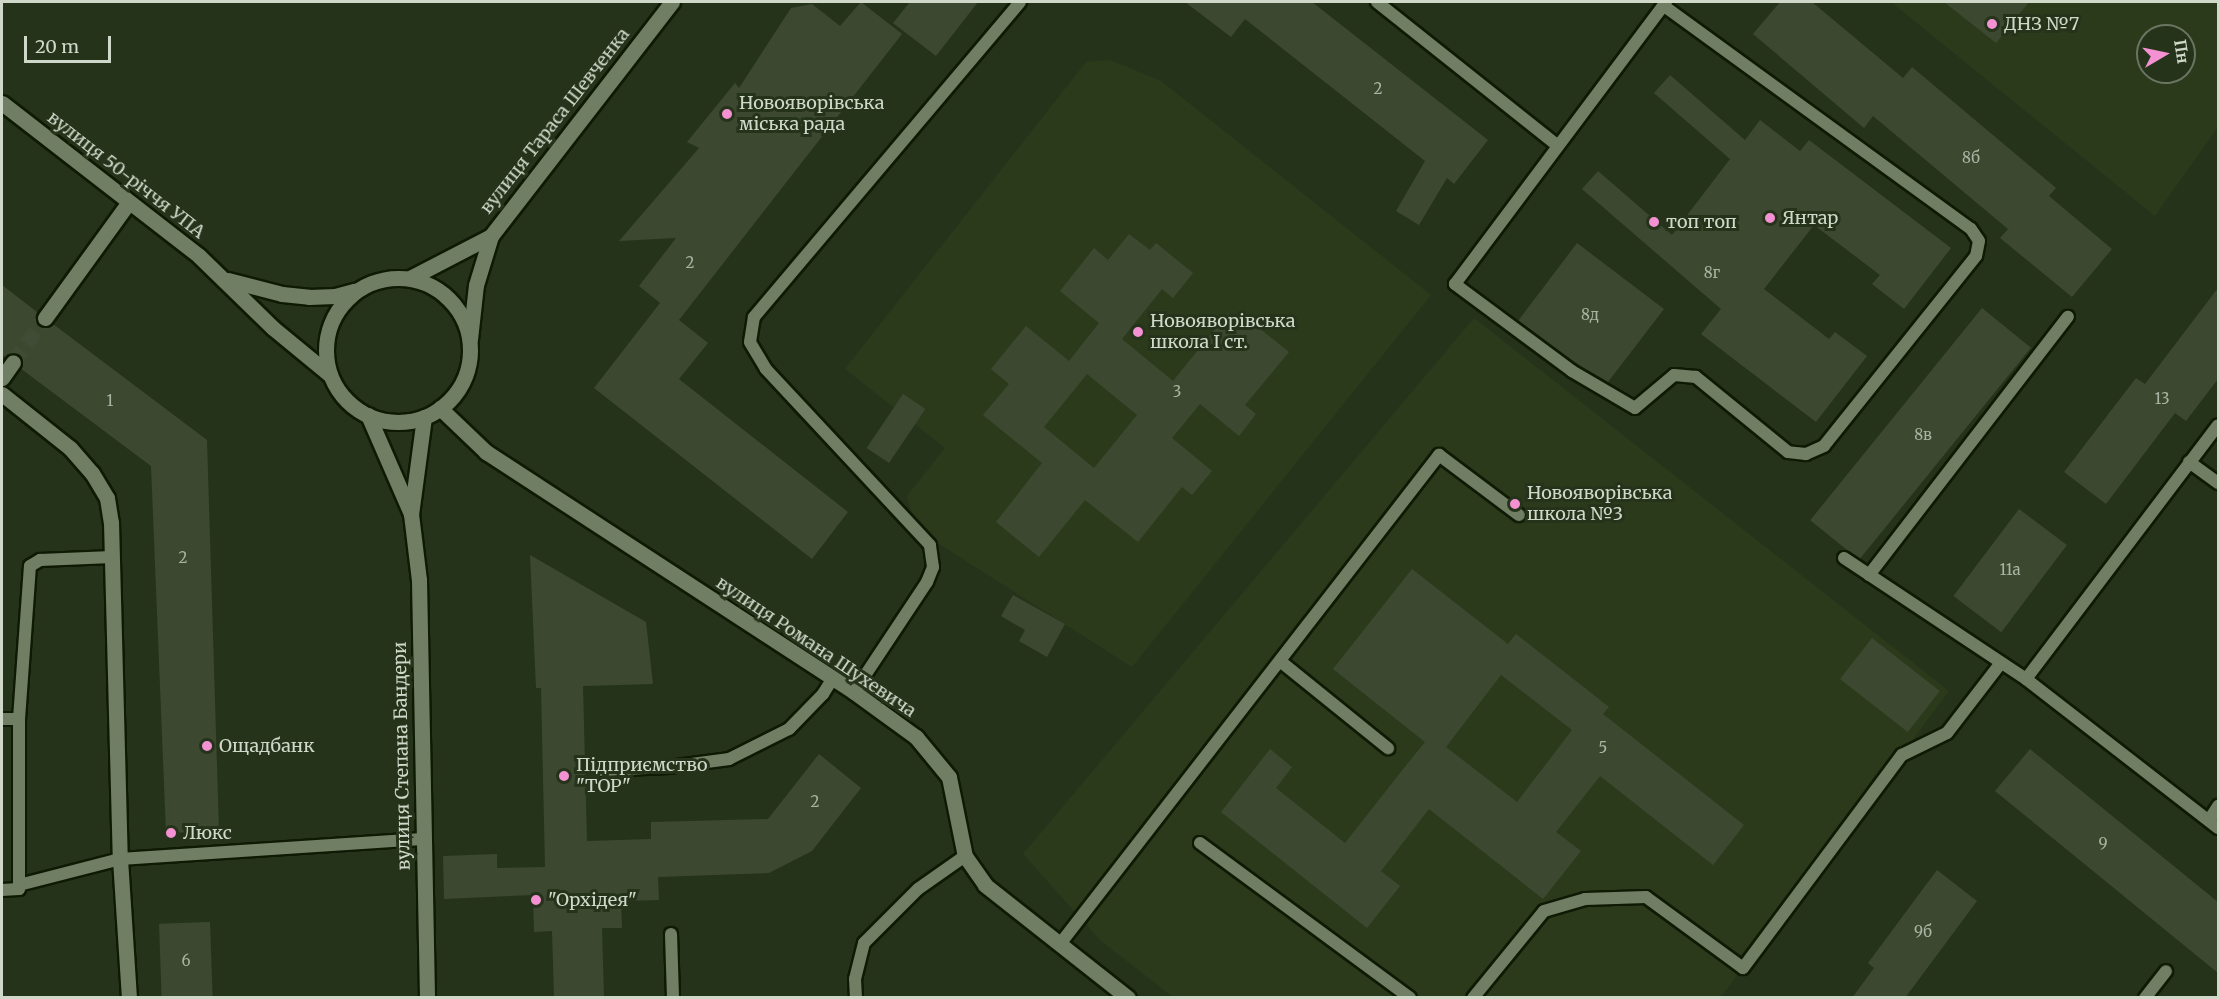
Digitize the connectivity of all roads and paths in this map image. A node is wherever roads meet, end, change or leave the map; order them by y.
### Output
1 (672, 2) edge
2 (1020, 2) edge
3 (1377, 2) edge
4 (1665, 4) edge
5 (2, 103) edge
6 (1558, 146) junction
7 (129, 202) junction
8 (491, 236) junction
9 (410, 278) junction
10 (225, 280) junction
11 (356, 291) junction
12 (2068, 317) dead end
13 (45, 318) tunnel mouth
14 (469, 343) junction
15 (13, 363) tunnel mouth
16 (330, 375) junction
17 (2, 378) edge
18 (2, 394) edge
19 (440, 408) junction
20 (368, 415) junction
21 (424, 417) junction
22 (2218, 425) edge
23 (2189, 462) junction
24 (2218, 483) edge
25 (411, 514) junction
26 (1519, 515) dead end
27 (112, 557) junction
28 (1844, 558) dead end
29 (1869, 575) junction
30 (1280, 661) junction
31 (2001, 663) junction
32 (833, 678) junction
33 (2026, 679) junction
34 (854, 692) junction
35 (19, 719) junction
36 (2, 720) edge
37 (1388, 748) dead end
38 (602, 770) dead end
39 (2218, 806) edge
40 (2214, 824) edge
41 (422, 839) junction
42 (1200, 843) dead end
43 (965, 856) junction
44 (120, 859) junction
45 (19, 885) junction
46 (2, 890) edge
47 (671, 934) dead end
48 (1060, 944) junction
49 (2166, 971) dead end
50 (129, 998) edge
51 (427, 998) edge
52 (673, 998) edge
53 (856, 998) edge
54 (1128, 998) edge
55 (1410, 998) edge
56 (1473, 998) edge
57 (2145, 998) edge

1 - 8 street, вулиця Тараса Шевченка
2 - 34 lane
3 - 6 lane
4 - 6 lane
4 - 6 lane
5 - 7 street, вулиця 50-річчя УПА
7 - 10 street, вулиця 50-річчя УПА
7 - 13 street
8 - 9 street, вулиця Тараса Шевченка
8 - 14 street, вулиця Тараса Шевченка
9 - 11 street
9 - 14 street
10 - 11 street, вулиця 50-річчя УПА
10 - 16 street, вулиця 50-річчя УПА
11 - 16 street
12 - 29 lane
14 - 19 street
15 - 17 street
16 - 20 street
18 - 27 street
19 - 21 street
19 - 32 street, вулиця Романа Шухевича
20 - 21 street
20 - 25 street, вулиця Степана Бандери
21 - 25 street, вулиця Степана Бандери
22 - 23 lane
23 - 24 lane
23 - 33 lane
25 - 41 street, вулиця Степана Бандери
26 - 30 lane
27 - 35 lane
27 - 44 street
28 - 29 lane
29 - 31 lane
30 - 37 lane
30 - 48 lane
31 - 33 lane
31 - 56 lane
32 - 34 street, вулиця Романа Шухевича
32 - 38 lane
33 - 40 lane
34 - 43 street, вулиця Романа Шухевича
35 - 36 lane
35 - 45 lane
39 - 40 lane
41 - 44 lane
41 - 51 street, вулиця Степана Бандери
42 - 55 lane
43 - 48 street, вулиця Романа Шухевича
43 - 53 lane
44 - 45 lane
44 - 50 street
45 - 46 lane
47 - 52 lane
48 - 54 street, вулиця Романа Шухевича
49 - 57 lane

